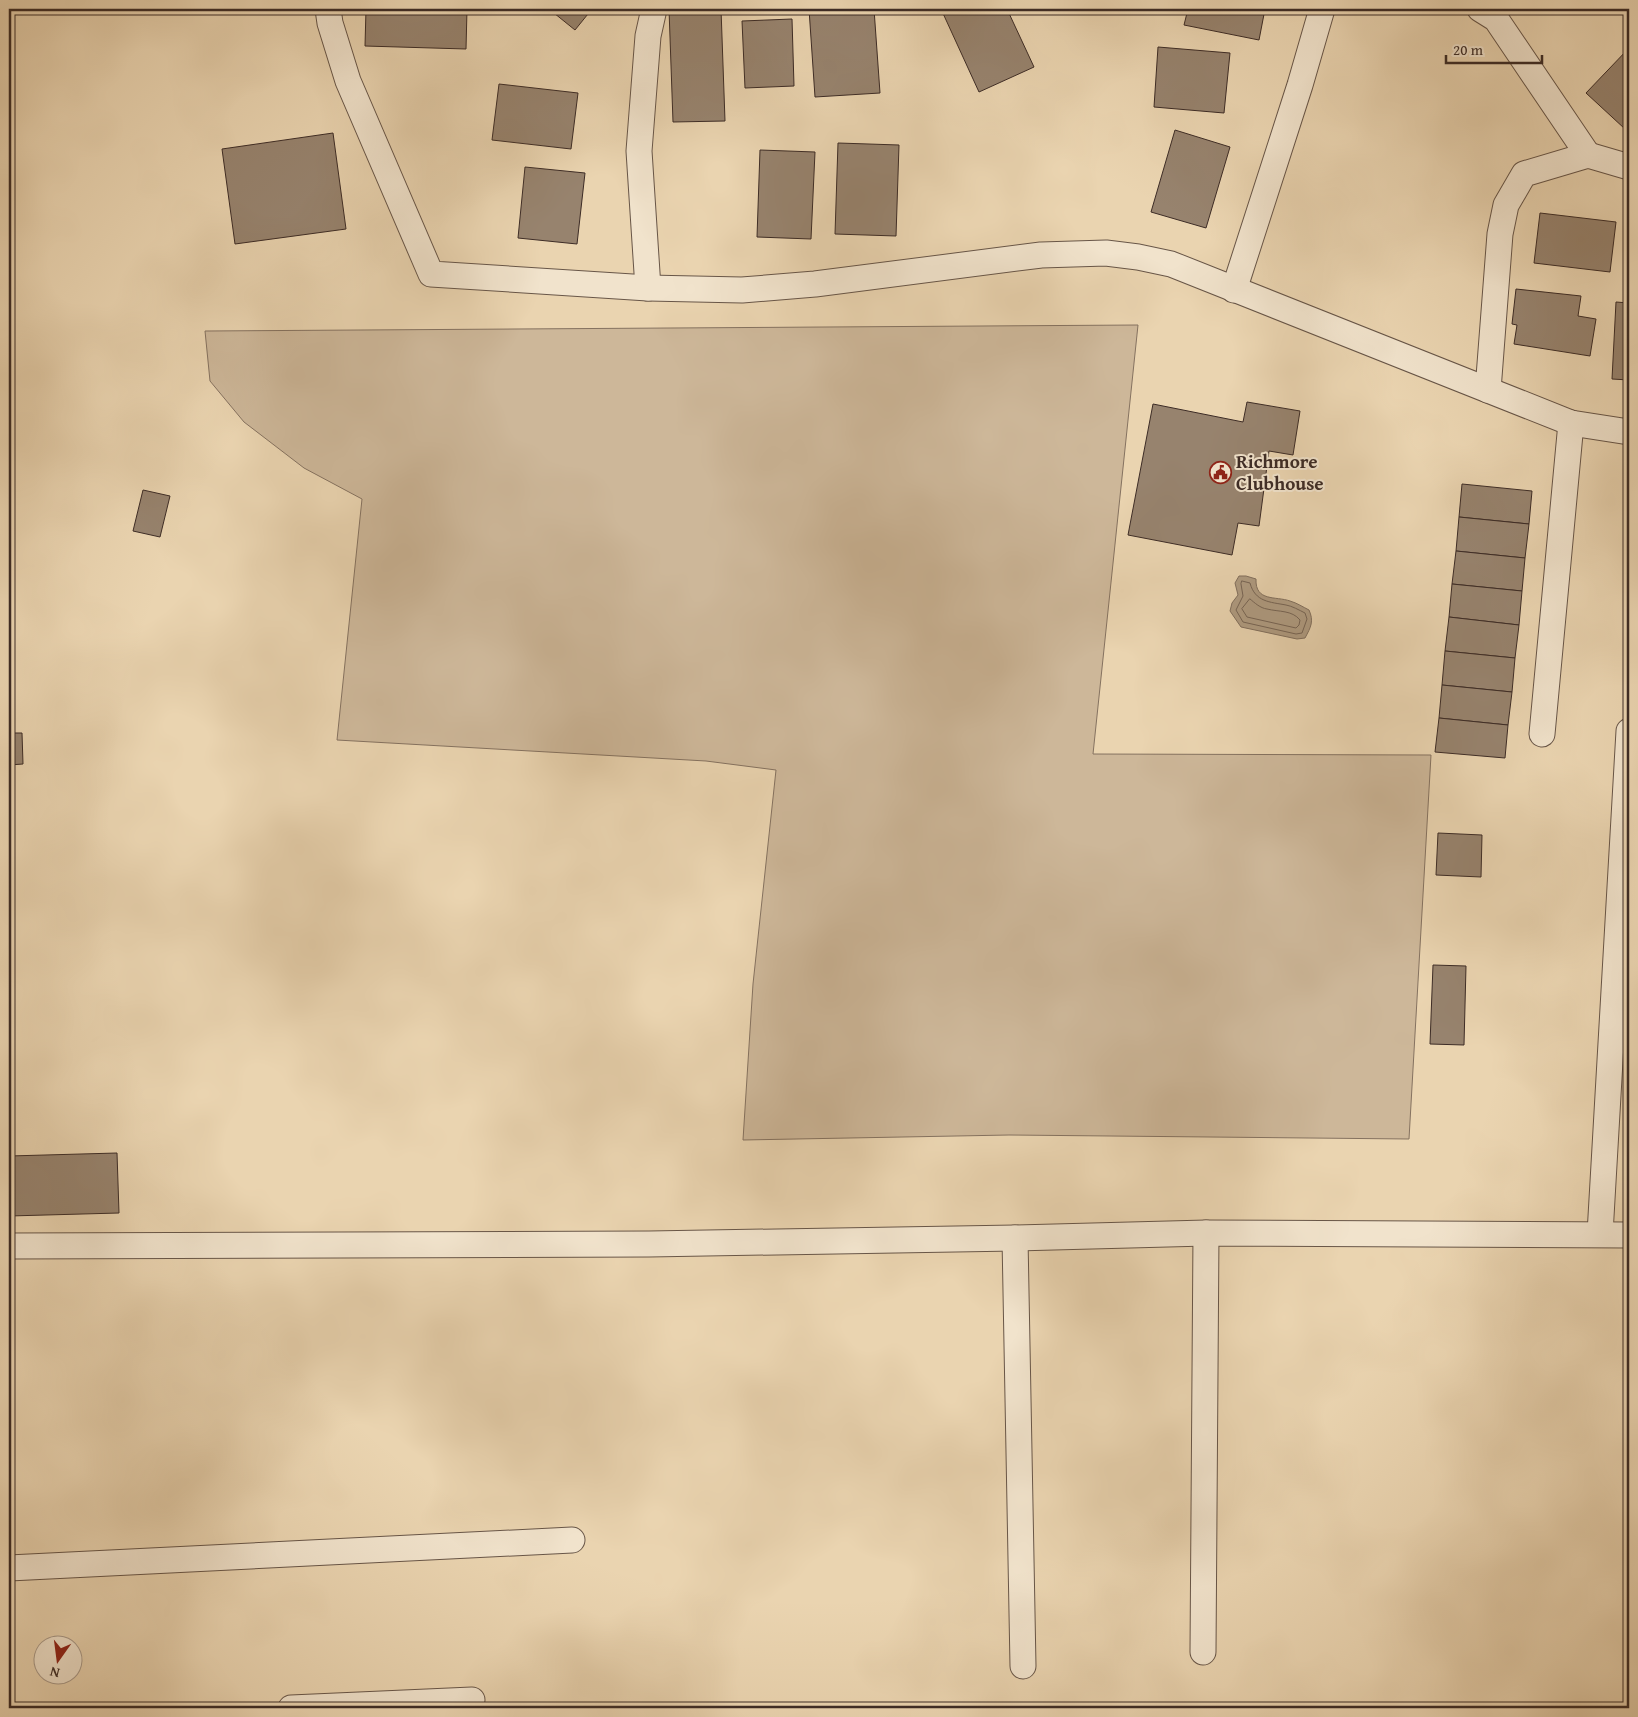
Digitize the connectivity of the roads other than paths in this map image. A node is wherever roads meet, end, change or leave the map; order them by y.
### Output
1 (328, 9) edge
2 (654, 9) edge
3 (1322, 9) edge
4 (1480, 9) edge
5 (1588, 155) junction
6 (1629, 167) edge
7 (648, 288) junction
8 (1234, 290) junction
9 (1488, 390) junction
10 (1571, 423) junction
11 (1629, 432) edge
12 (1629, 731) edge
13 (1542, 734) dead end
14 (1206, 1233) junction
15 (1600, 1234) junction
16 (1629, 1235) edge
17 (1015, 1238) junction
18 (9, 1246) edge
19 (572, 1540) dead end
20 (9, 1568) edge
21 (1203, 1652) dead end
22 (1022, 1666) dead end
23 (472, 1700) dead end
24 (291, 1708) edge

1 - 7 street
2 - 7 street
3 - 8 street
4 - 5 street
5 - 6 street
5 - 9 street
7 - 8 street
8 - 9 street
9 - 10 street
10 - 11 street
10 - 13 street
12 - 15 street
14 - 15 street
14 - 17 street
14 - 21 street
15 - 16 street
17 - 18 street
17 - 22 street
19 - 20 street
23 - 24 street

